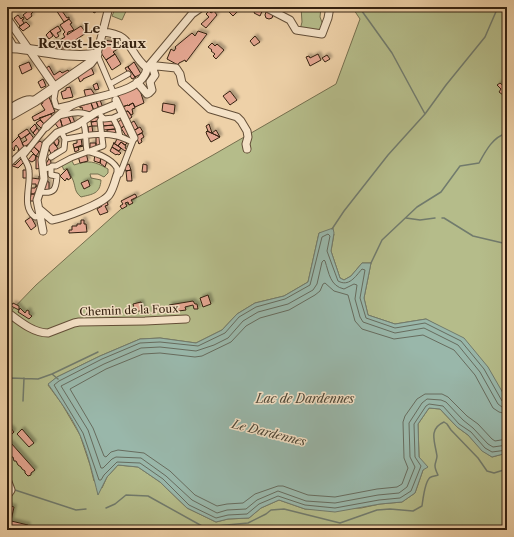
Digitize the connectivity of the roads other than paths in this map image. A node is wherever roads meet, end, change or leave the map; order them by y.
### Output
1 (109, 7) edge
2 (202, 7) edge
3 (265, 7) edge
4 (330, 7) edge
5 (192, 10) edge
6 (7, 18) edge
7 (102, 32) junction
8 (7, 40) edge
9 (11, 48) edge
10 (30, 50) junction
11 (99, 58) junction
12 (149, 67) junction
13 (128, 74) dead end
14 (137, 82) junction
15 (110, 84) junction
16 (56, 86) junction
17 (114, 94) junction
18 (35, 101) junction
19 (118, 104) junction
20 (73, 105) junction
21 (7, 110) edge
22 (94, 114) junction
23 (122, 114) junction
24 (58, 116) junction
25 (7, 117) edge
26 (102, 118) junction
27 (113, 118) junction
28 (83, 121) junction
29 (46, 127) joint
30 (61, 132) junction
31 (101, 135) junction
32 (38, 136) junction
33 (86, 136) junction
34 (121, 137) junction
35 (65, 139) junction
36 (133, 140) junction
37 (34, 143) junction
38 (47, 143) junction
39 (247, 149) dead end
40 (43, 150) junction
41 (87, 151) junction
42 (51, 157) junction
43 (9, 164) dead end
44 (51, 166) junction
45 (43, 170) junction
46 (117, 175) joint
47 (114, 184) junction
48 (40, 192) junction
49 (39, 209) junction
50 (40, 216) junction
51 (43, 231) dead end
52 (7, 312) edge
53 (186, 319) dead end
54 (288, 530) edge
55 (294, 530) edge

1 - 7 street
2 - 5 street
3 - 4 street
5 - 12 street
6 - 10 street
7 - 11 street
7 - 12 street
8 - 9 lane
9 - 10 street
10 - 11 street
10 - 16 street
11 - 15 street
11 - 16 street
12 - 14 street
12 - 14 street
12 - 39 street
13 - 15 street
14 - 17 street
15 - 17 street
16 - 18 street
16 - 20 street
17 - 19 street
17 - 20 street
18 - 21 street
18 - 25 street
19 - 22 street
19 - 23 street
20 - 24 street
22 - 24 street
22 - 26 street
22 - 28 street
23 - 27 street
23 - 36 street
24 - 29 street
26 - 27 street
26 - 31 street
27 - 34 street
28 - 30 street
28 - 33 street
29 - 32 street
30 - 35 street
30 - 38 street
31 - 33 street
31 - 34 street
31 - 41 street
32 - 37 street
32 - 38 street
33 - 35 street
33 - 41 street
34 - 36 street
35 - 42 street
36 - 47 street
37 - 43 street
37 - 50 street
38 - 40 street
40 - 42 street
40 - 45 street
41 - 44 street
41 - 46 street
42 - 44 street
44 - 45 street
44 - 48 street
45 - 48 street
46 - 47 street
47 - 49 street
48 - 49 street
49 - 50 street
50 - 51 street
52 - 53 street, Chemin de la Foux
54 - 55 street

